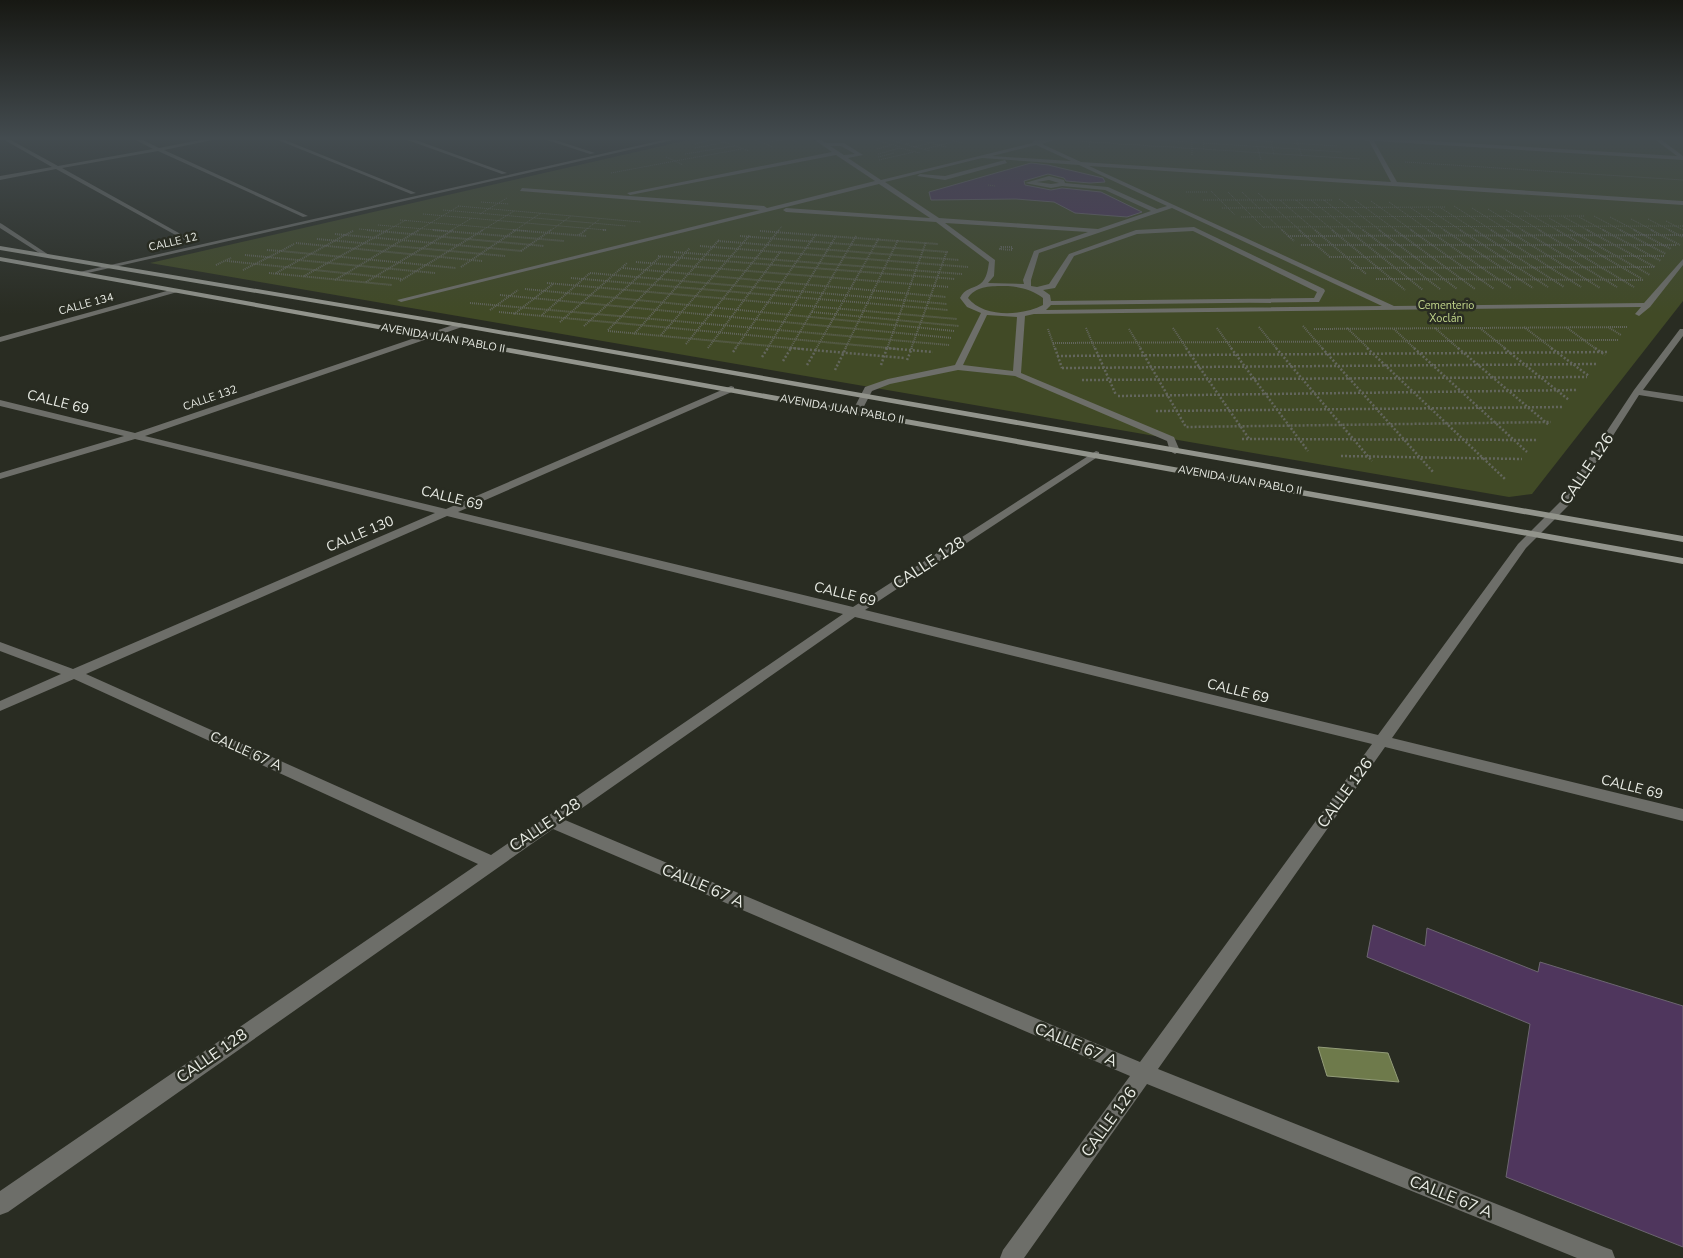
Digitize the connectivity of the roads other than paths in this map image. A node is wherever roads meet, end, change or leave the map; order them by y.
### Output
1 (112, 197) edge
2 (263, 197) edge
3 (396, 197) edge
4 (418, 197) edge
5 (623, 197) edge
6 (823, 197) edge
7 (903, 197) edge
8 (1124, 197) edge
9 (1153, 197) edge
10 (1592, 197) edge
11 (1683, 203) edge
12 (1173, 206) junction
13 (775, 209) junction
14 (1156, 212) junction
15 (306, 216) junction
16 (939, 221) junction
17 (0, 225) edge
18 (1218, 226) junction
19 (1194, 229) junction
20 (1098, 231) junction
21 (192, 242) junction
22 (0, 248) edge
23 (46, 255) junction
24 (0, 259) edge
25 (93, 264) junction
26 (1681, 264) edge
27 (109, 266) junction
28 (63, 270) junction
29 (79, 273) junction
30 (982, 286) junction
31 (1031, 288) junction
32 (177, 291) junction
33 (401, 300) dead end
34 (1048, 303) junction
35 (1646, 305) junction
36 (1395, 309) junction
37 (985, 312) junction
38 (1035, 312) junction
39 (1638, 314) dead end
40 (1021, 315) junction
41 (459, 325) junction
42 (1683, 331) edge
43 (425, 335) junction
44 (0, 340) edge
45 (958, 367) junction
46 (1016, 374) junction
47 (731, 390) junction
48 (1637, 392) junction
49 (864, 395) junction
50 (1683, 399) edge
51 (0, 403) edge
52 (857, 412) junction
53 (135, 436) junction
54 (1175, 451) junction
55 (1096, 454) junction
56 (0, 476) edge
57 (447, 512) junction
58 (1553, 516) junction
59 (1535, 533) junction
60 (1683, 540) edge
61 (1683, 561) edge
62 (854, 612) junction
63 (0, 646) edge
64 (74, 674) junction
65 (0, 706) edge
66 (1382, 741) junction
67 (1683, 815) edge
68 (551, 821) junction
69 (490, 862) junction
70 (1144, 1074) junction
71 (0, 1204) edge
72 (1011, 1258) edge
73 (1604, 1258) edge

1 - 21 street
2 - 15 street
3 - 15 street, CALLE 12
4 - 27 street, CALLE 12
5 - 13 street
6 - 13 street
7 - 16 street
8 - 14 street
9 - 12 street
10 - 11 street
12 - 14 street
12 - 18 street
13 - 16 street
13 - 33 street
14 - 20 street
15 - 21 street, CALLE 12
16 - 20 street
16 - 30 street
17 - 23 street
18 - 19 street
18 - 36 street
19 - 31 street
19 - 34 street
20 - 31 street
21 - 25 street, CALLE 12
22 - 23 main road, AVENIDA JUAN PABLO II
23 - 25 main road, AVENIDA JUAN PABLO II
24 - 28 main road, AVENIDA JUAN PABLO II
25 - 27 main road, AVENIDA JUAN PABLO II
25 - 28 street, CALLE 12
26 - 35 street
27 - 29 street, CALLE 12
27 - 41 main road, AVENIDA JUAN PABLO II
28 - 29 main road, AVENIDA JUAN PABLO II
29 - 32 main road, AVENIDA JUAN PABLO II
30 - 31 street
30 - 37 street
31 - 34 street
32 - 43 main road, AVENIDA JUAN PABLO II
32 - 44 street, CALLE 134
34 - 38 street
35 - 36 street
35 - 39 street
36 - 38 street
37 - 40 street
37 - 45 street
38 - 40 street
40 - 46 street
41 - 43 street, CALLE 132
41 - 49 main road, AVENIDA JUAN PABLO II
42 - 48 street, CALLE 126
43 - 47 main road, AVENIDA JUAN PABLO II
43 - 53 street, CALLE 132
45 - 46 street
45 - 49 street
46 - 54 street
47 - 52 main road, AVENIDA JUAN PABLO II
47 - 57 street, CALLE 130
48 - 50 street
48 - 58 street, CALLE 126
49 - 52 street
49 - 54 main road, AVENIDA JUAN PABLO II
51 - 53 street, CALLE 69
52 - 55 main road, AVENIDA JUAN PABLO II
53 - 56 street, CALLE 132
53 - 57 street, CALLE 69
54 - 58 main road, AVENIDA JUAN PABLO II
55 - 59 main road, AVENIDA JUAN PABLO II
55 - 62 street, CALLE 128
57 - 62 street, CALLE 69
57 - 64 street, CALLE 130
58 - 59 street, CALLE 126
58 - 60 main road, AVENIDA JUAN PABLO II
59 - 61 main road, AVENIDA JUAN PABLO II
59 - 66 street, CALLE 126
62 - 66 street, CALLE 69
62 - 68 street, CALLE 128
63 - 64 street, CALLE 67 A
64 - 65 street, CALLE 130
64 - 69 street, CALLE 67 A
66 - 67 street, CALLE 69
66 - 70 street, CALLE 126
68 - 69 street, CALLE 128
68 - 70 street, CALLE 67 A
69 - 71 street, CALLE 128
70 - 72 street, CALLE 126
70 - 73 street, CALLE 67 A

